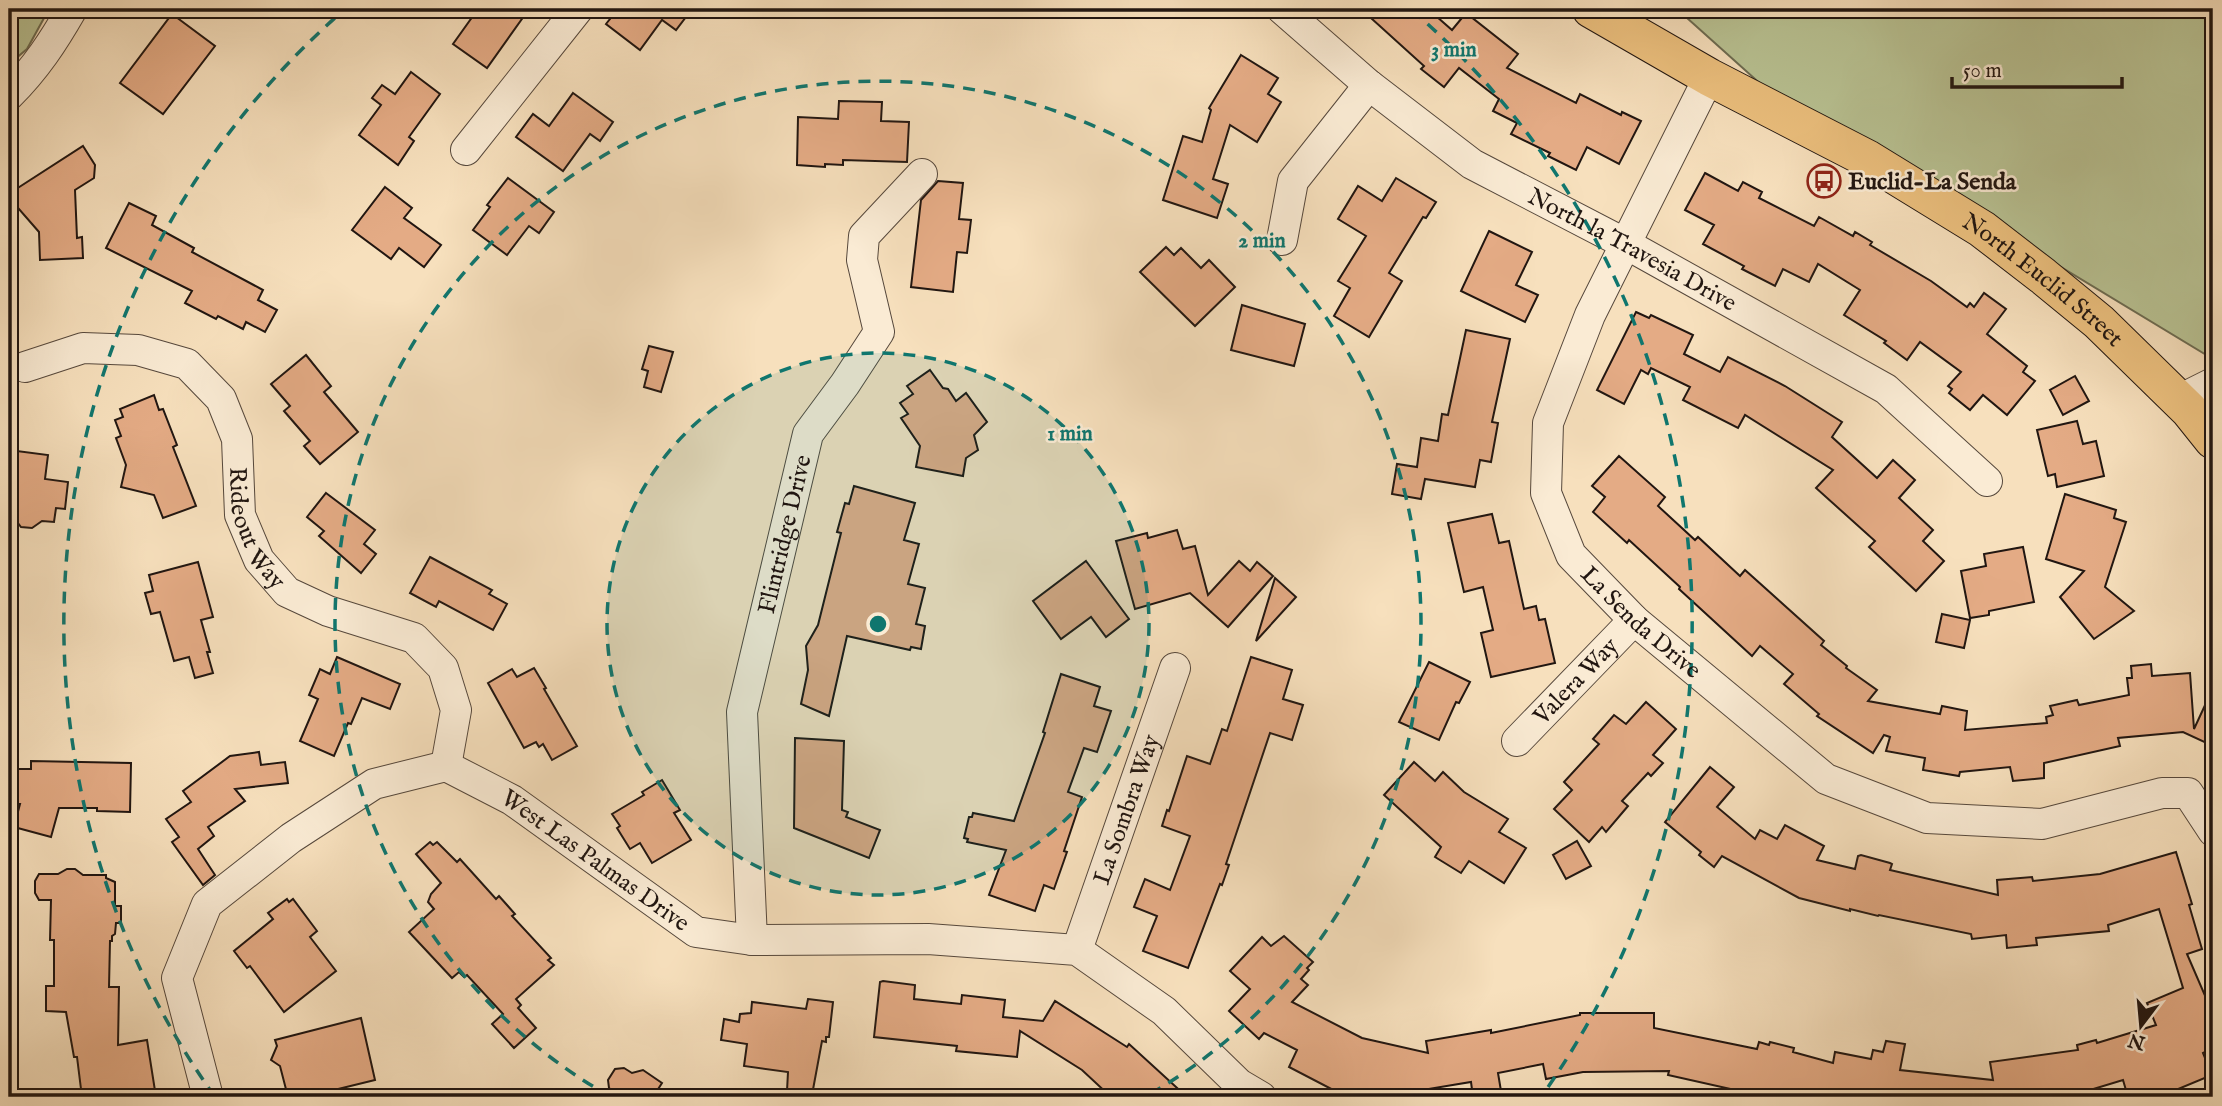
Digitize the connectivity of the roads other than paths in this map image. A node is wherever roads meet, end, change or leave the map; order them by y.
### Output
1 (72, 9) edge
2 (578, 9) edge
3 (1282, 9) edge
4 (1591, 9) edge
5 (1709, 77) junction
6 (1369, 85) junction
7 (9, 95) edge
8 (466, 150) dead end
9 (922, 174) dead end
10 (1282, 240) dead end
11 (1626, 244) junction
12 (25, 367) dead end
13 (2213, 383) edge
14 (2179, 400) junction
15 (2213, 440) edge
16 (1987, 481) dead end
17 (1634, 620) junction
18 (1175, 668) dead end
19 (1517, 741) dead end
20 (446, 766) junction
21 (2213, 831) edge
22 (752, 940) junction
23 (1077, 950) junction
24 (1242, 1093) edge
25 (208, 1097) edge

1 - 7 street
2 - 8 street
3 - 6 street, North la Travesia Drive
4 - 5 main road, North Euclid Street
5 - 11 street, La Senda Drive
5 - 14 main road, North Euclid Street
6 - 10 street
6 - 11 street, North la Travesia Drive
9 - 22 street, Flintridge Drive
11 - 16 street, North la Travesia Drive
11 - 17 street, La Senda Drive
12 - 20 street, Rideout Way
13 - 14 street
14 - 15 main road, North Euclid Street
17 - 19 street, Valera Way
17 - 21 street, La Senda Drive
18 - 23 street, La Sombra Way
20 - 22 street, West Las Palmas Drive
20 - 25 street
22 - 23 street, West Las Palmas Drive
23 - 24 street

